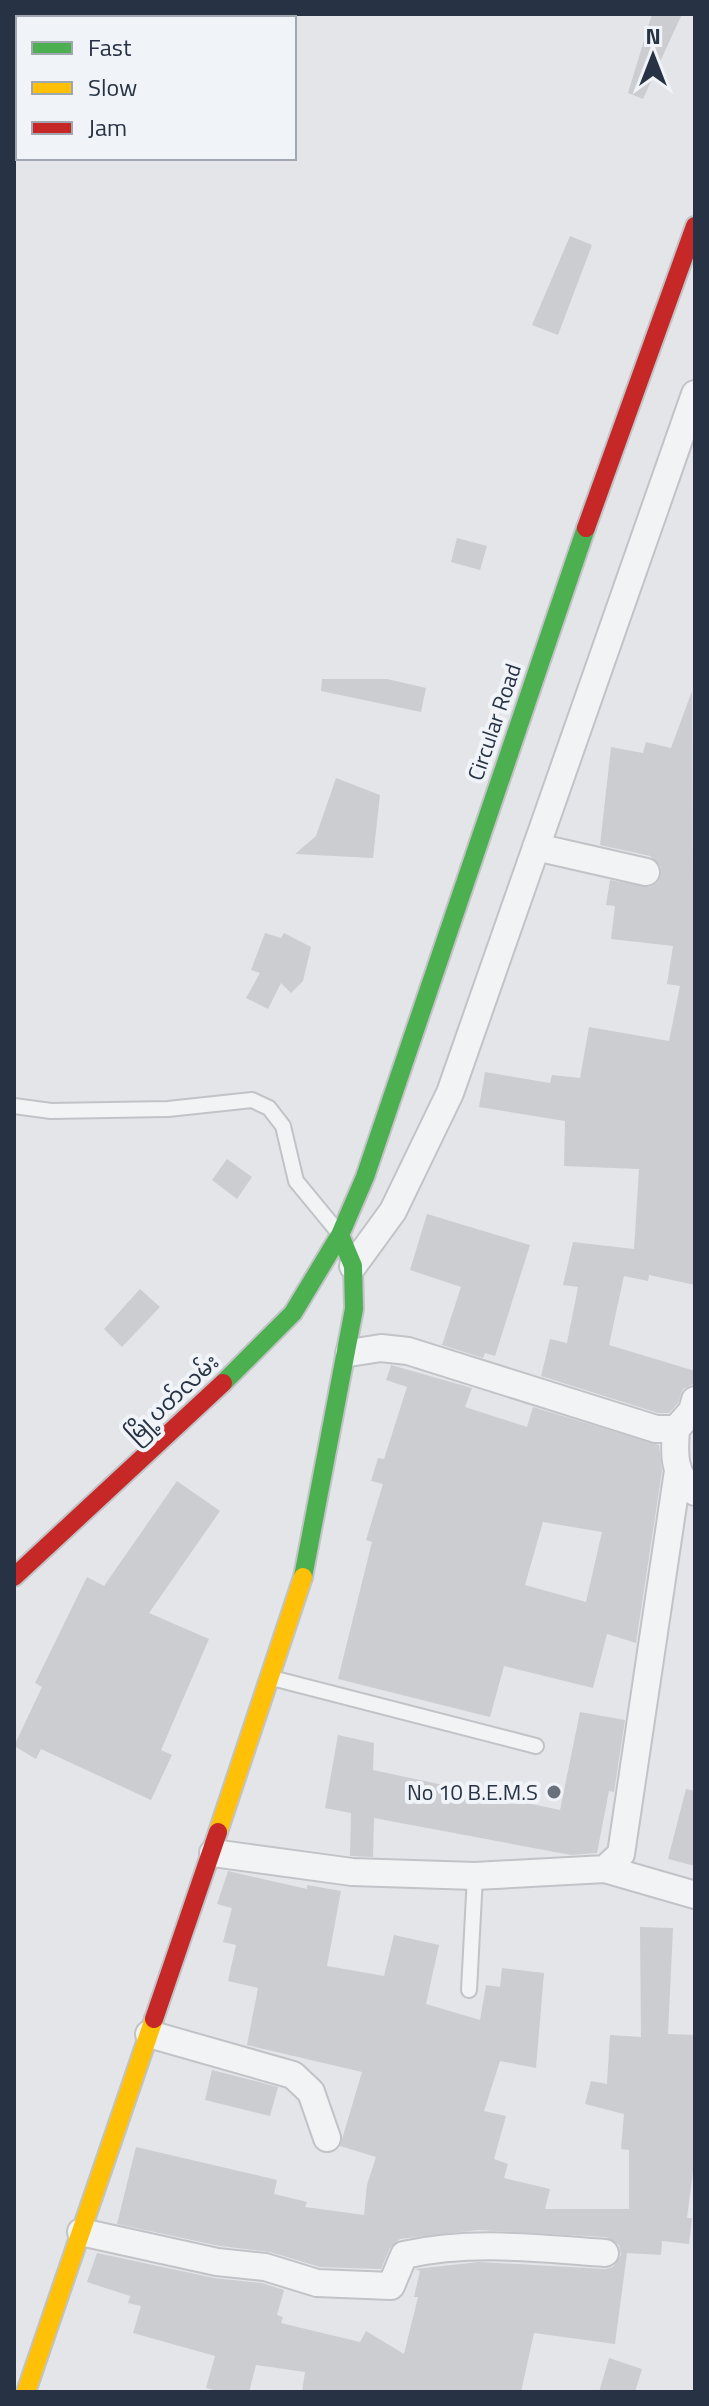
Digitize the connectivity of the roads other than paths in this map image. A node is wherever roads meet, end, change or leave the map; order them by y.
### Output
1 (695, 226) edge
2 (695, 394) edge
3 (690, 426) edge
4 (536, 847) junction
5 (646, 872) dead end
6 (14, 1106) edge
7 (340, 1235) junction
8 (353, 1266) junction
9 (349, 1353) junction
10 (695, 1400) edge
11 (676, 1429) junction
12 (678, 1471) junction
13 (695, 1492) edge
14 (14, 1577) edge
15 (271, 1677) junction
16 (536, 1746) dead end
17 (213, 1853) junction
18 (605, 1869) junction
19 (475, 1876) junction
20 (694, 1895) edge
21 (695, 1905) edge
22 (469, 1990) dead end
23 (149, 2034) junction
24 (327, 2138) dead end
25 (81, 2232) junction
26 (605, 2253) dead end
27 (22, 2389) edge

1 - 7 main road, Circular Road
2 - 3 street
3 - 4 street
4 - 5 street
4 - 8 street
6 - 7 lane
7 - 8 main road
7 - 14 main road, မြို့ပတ်လမ်း
8 - 9 main road
9 - 11 street
9 - 15 main road
10 - 11 street
11 - 12 street
12 - 13 street
12 - 18 street
15 - 16 lane
15 - 17 main road
17 - 19 street
17 - 23 main road
18 - 19 street
18 - 20 street
19 - 22 lane
20 - 21 street
23 - 24 street
23 - 25 main road
25 - 26 street
25 - 27 main road

